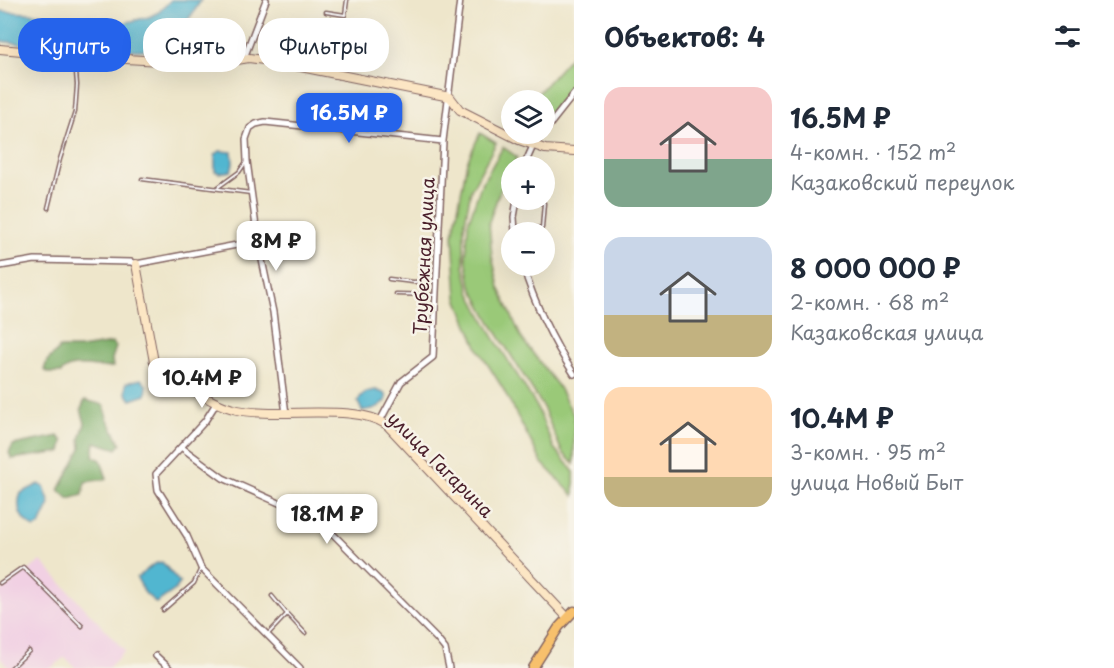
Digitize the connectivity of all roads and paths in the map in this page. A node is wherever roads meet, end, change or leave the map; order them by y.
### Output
1 (266, 0) edge
2 (347, 0) edge
3 (460, 0) edge
4 (326, 12) dead end
5 (0, 49) edge
6 (18, 51) edge
7 (246, 53) edge
8 (246, 58) edge
9 (76, 72) edge
10 (574, 94) edge
11 (450, 97) junction
12 (460, 110) junction
13 (447, 116) junction
14 (555, 119) edge
15 (443, 141) junction
16 (533, 146) junction
17 (574, 151) edge
18 (528, 156) edge
19 (247, 161) junction
20 (142, 179) dead end
21 (217, 188) junction
22 (251, 193) junction
23 (48, 208) dead end
24 (258, 241) junction
25 (136, 264) junction
26 (0, 266) edge
27 (526, 276) edge
28 (389, 279) dead end
29 (436, 281) junction
30 (396, 294) dead end
31 (436, 295) junction
32 (574, 374) edge
33 (217, 402) junction
34 (286, 414) junction
35 (380, 421) junction
36 (181, 447) junction
37 (201, 568) junction
38 (0, 583) edge
39 (272, 596) dead end
40 (163, 610) dead end
41 (287, 614) junction
42 (571, 614) edge
43 (82, 626) dead end
44 (305, 633) dead end
45 (267, 634) junction
46 (29, 651) dead end
47 (156, 656) dead end
48 (11, 668) edge
49 (169, 668) edge
50 (300, 668) edge
51 (449, 668) edge
52 (533, 668) edge

1 - 7 street
2 - 4 lane
3 - 11 street, Трубежная улица
5 - 6 street
8 - 11 street
9 - 23 lane
10 - 14 street
11 - 12 street
11 - 13 street, Трубежная улица
12 - 13 street
12 - 16 street
13 - 15 street, Трубежная улица
15 - 19 street
15 - 29 street, Трубежная улица
16 - 17 street
16 - 18 street
19 - 21 lane
19 - 22 street
20 - 21 lane
21 - 22 lane
22 - 24 street
24 - 25 street
24 - 34 street
25 - 26 street
25 - 33 street, улица Гагарина
27 - 32 street
28 - 29 lane
29 - 31 street, Трубежная улица
30 - 31 lane
31 - 35 street, Трубежная улица
33 - 34 street, улица Гагарина
33 - 36 street
34 - 35 street, улица Гагарина
35 - 42 street, улица Гагарина
36 - 37 street
36 - 51 street
37 - 40 lane
37 - 45 street
38 - 43 lane
39 - 41 lane
41 - 44 lane
41 - 45 lane
42 - 52 main road
45 - 50 street
46 - 48 lane
47 - 49 street

